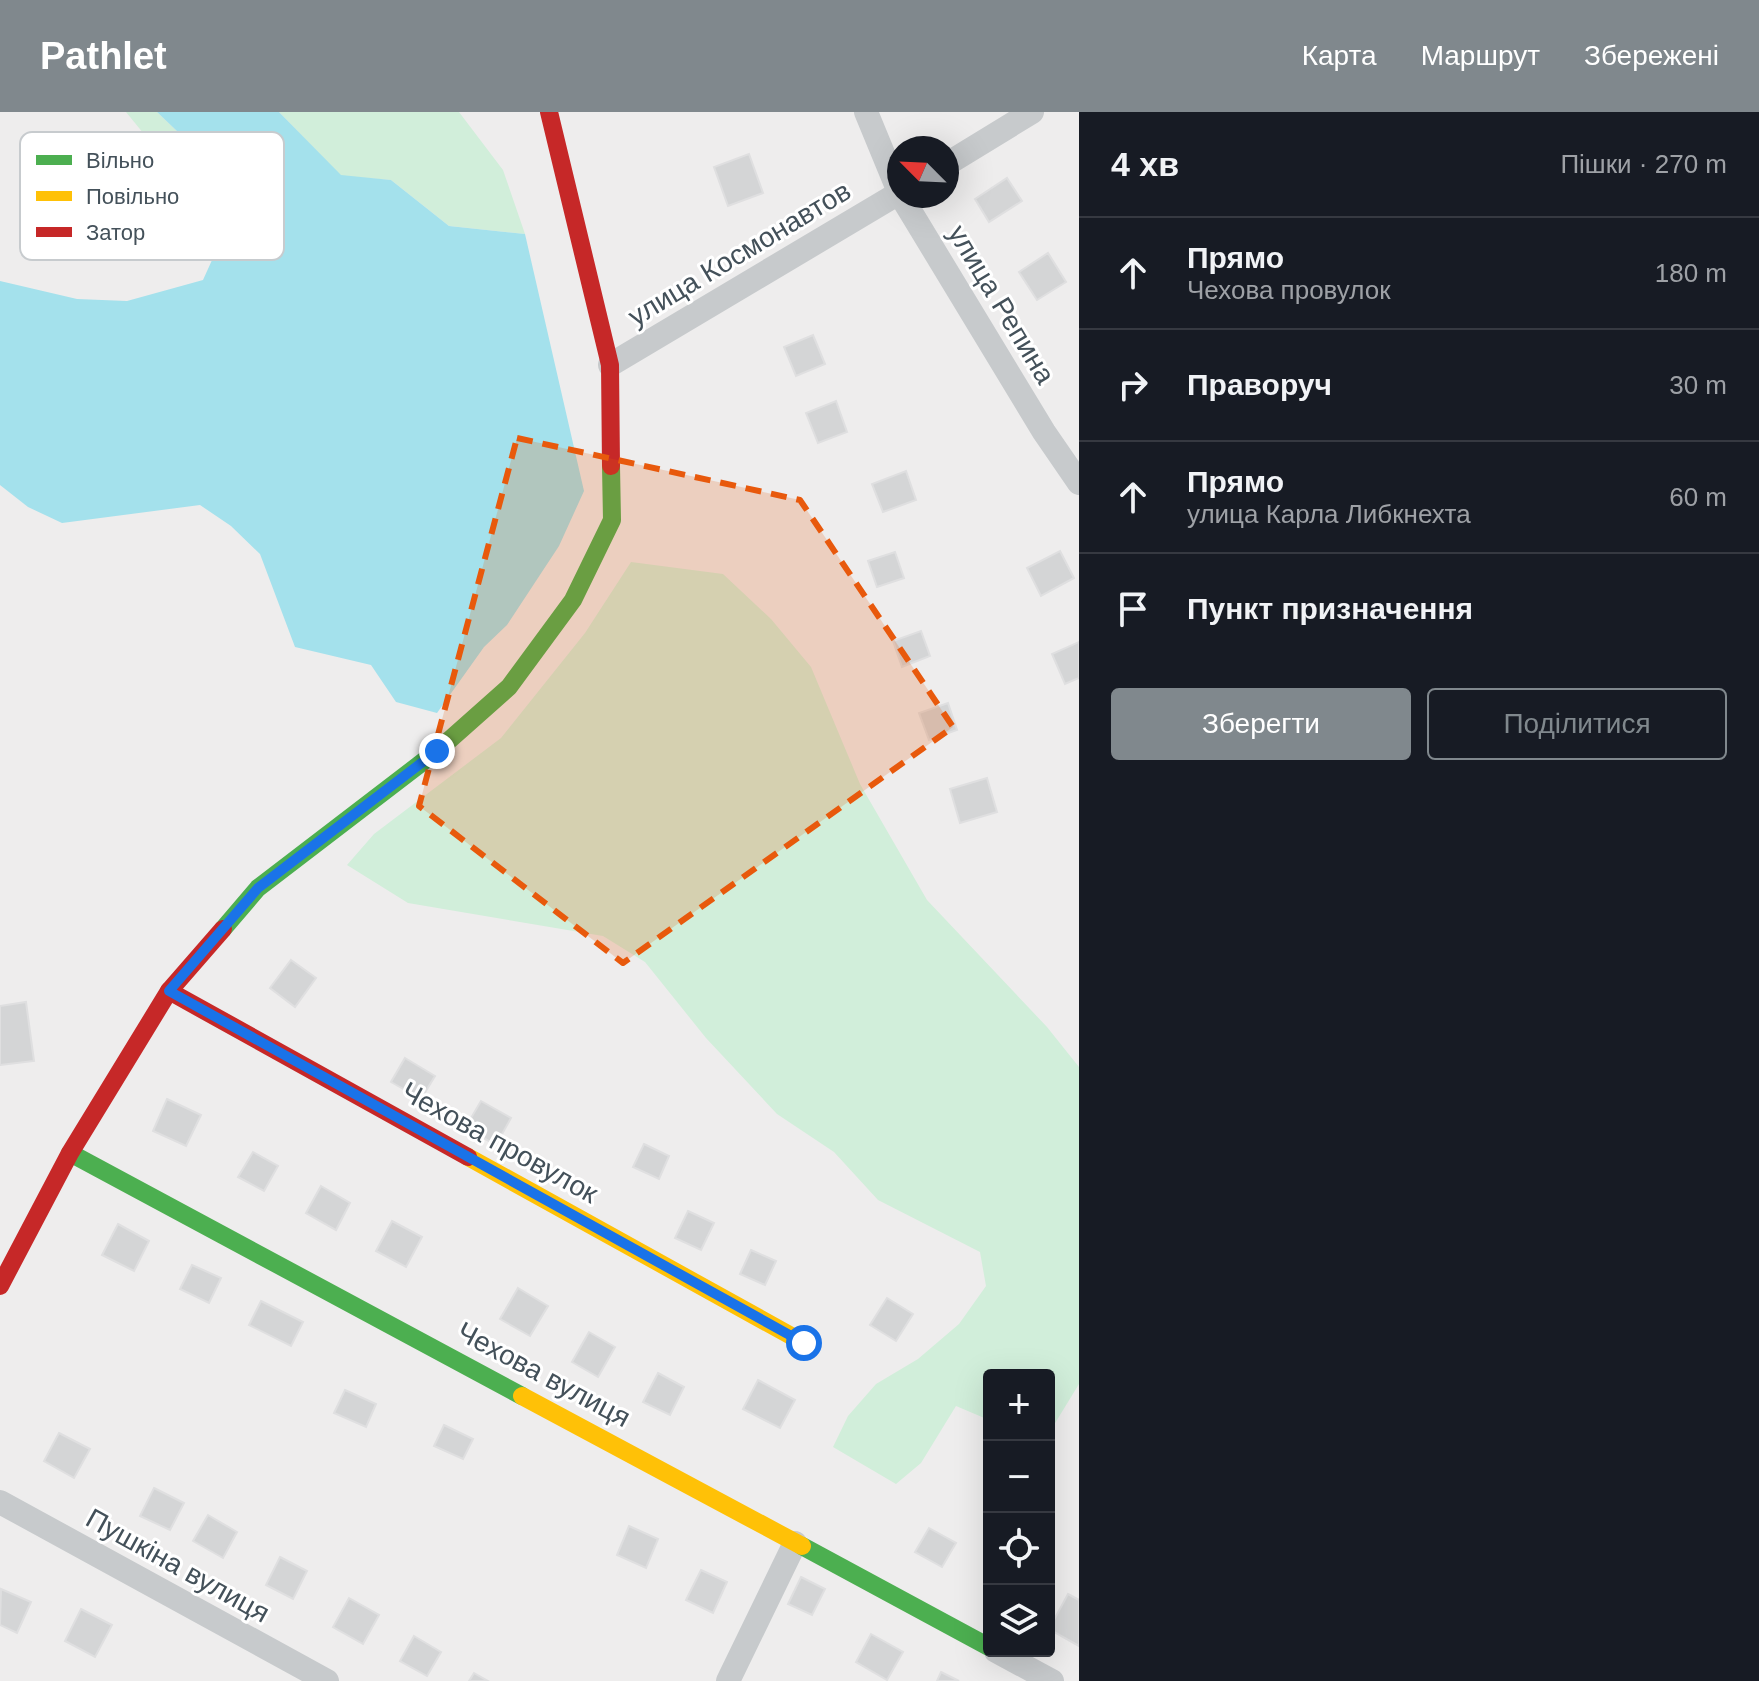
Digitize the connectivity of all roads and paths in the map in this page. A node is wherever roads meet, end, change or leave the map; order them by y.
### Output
1 (549, 112) edge
2 (866, 112) edge
3 (1032, 112) edge
4 (959, 157) edge
5 (887, 163) edge
6 (887, 202) edge
7 (908, 208) edge
8 (610, 365) junction
9 (1079, 483) edge
10 (169, 991) junction
11 (70, 1153) junction
12 (0, 1286) edge
13 (804, 1343) dead end
14 (0, 1502) edge
15 (795, 1543) junction
16 (983, 1644) edge
17 (1007, 1657) edge
18 (327, 1681) edge
19 (728, 1681) edge
20 (1052, 1681) edge

1 - 8 street
2 - 5 street, улица Репина
3 - 4 street
6 - 8 street, улица Космонавтов
7 - 9 street, улица Репина
8 - 10 street
10 - 11 street
10 - 13 street, Чехова провулок
11 - 12 street
11 - 15 street, Чехова вулиця
14 - 18 street, Пушкіна вулиця
15 - 16 street, Чехова вулиця
15 - 19 street
17 - 20 street

